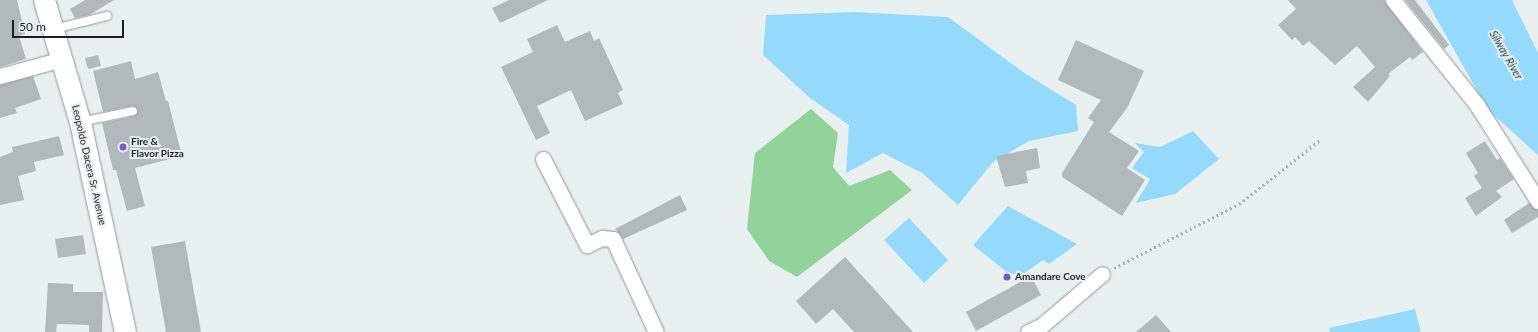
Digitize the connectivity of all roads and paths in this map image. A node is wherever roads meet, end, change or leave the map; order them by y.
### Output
1 (44, 0) edge
2 (1393, 0) edge
3 (107, 16) dead end
4 (53, 29) junction
5 (62, 59) junction
6 (0, 76) edge
7 (134, 111) dead end
8 (80, 122) junction
9 (1321, 140) dead end
10 (543, 159) dead end
11 (1538, 201) edge
12 (1102, 274) joint
13 (125, 332) edge
14 (656, 332) edge
15 (1028, 332) edge

1 - 4 main road, Leopoldo Dacera Sr. Avenue
2 - 11 street
3 - 4 lane
4 - 5 main road, Leopoldo Dacera Sr. Avenue
5 - 6 street
5 - 8 main road, Leopoldo Dacera Sr. Avenue
7 - 8 lane
8 - 13 main road, Leopoldo Dacera Sr. Avenue
9 - 12 path
10 - 14 street
12 - 15 street

